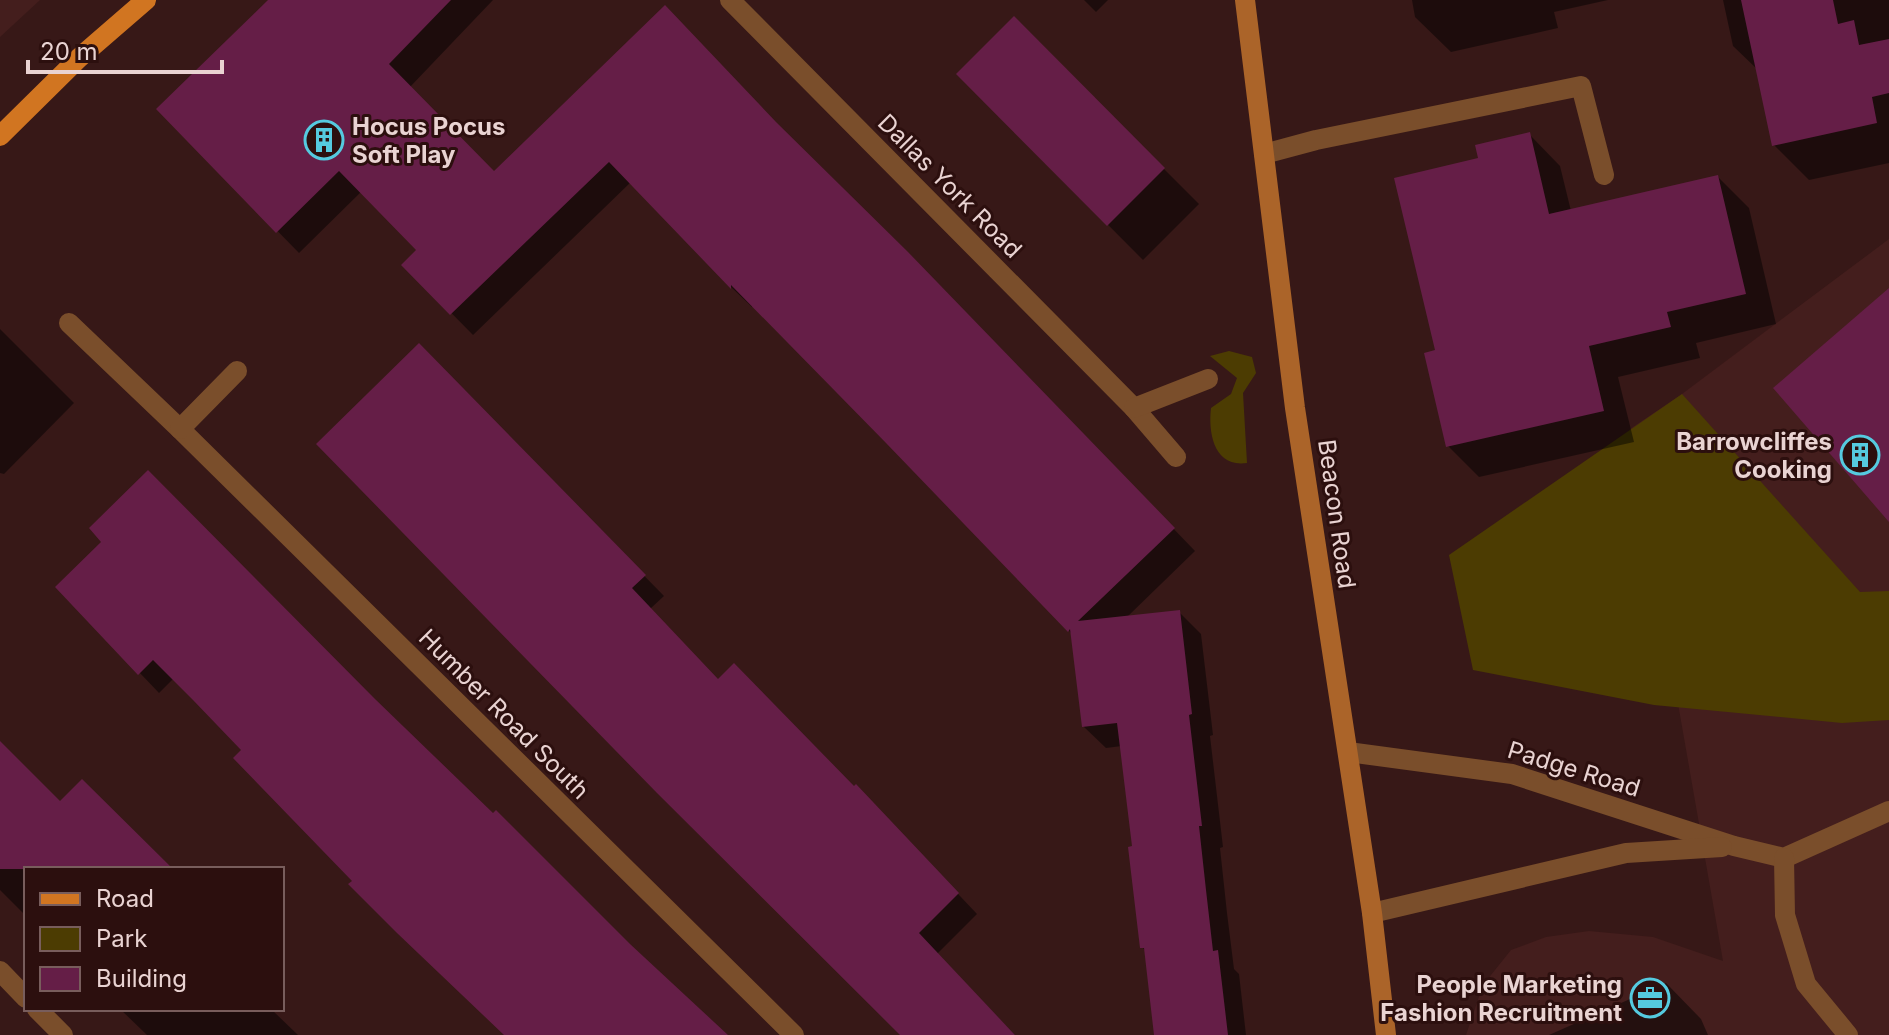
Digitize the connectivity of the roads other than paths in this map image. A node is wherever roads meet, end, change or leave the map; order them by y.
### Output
1 (146, 0) edge
2 (730, 0) edge
3 (1245, 0) edge
4 (0, 136) edge
5 (1264, 154) junction
6 (1604, 175) dead end
7 (69, 323) dead end
8 (237, 371) dead end
9 (1208, 379) dead end
10 (1134, 408) junction
11 (180, 429) junction
12 (1176, 457) dead end
13 (1348, 752) junction
14 (1889, 811) edge
15 (1734, 846) junction
16 (1784, 858) junction
17 (1372, 913) junction
18 (0, 971) edge
19 (24, 996) edge
20 (39, 1011) edge
21 (63, 1035) edge
22 (794, 1035) edge
23 (1386, 1035) edge
24 (1848, 1035) edge

1 - 4 main road
2 - 10 street, Dallas York Road
3 - 5 street, Beacon Road
5 - 6 street
5 - 13 street, Beacon Road
7 - 11 street, Humber Road South
8 - 11 street
9 - 10 street
10 - 12 street, Dallas York Road
11 - 22 street, Humber Road South
13 - 15 street, Padge Road
13 - 17 street, Beacon Road
14 - 16 street
15 - 16 street, Padge Road
15 - 17 street, Padge Road
16 - 24 street
17 - 23 street, Beacon Road
18 - 19 street
20 - 21 street

